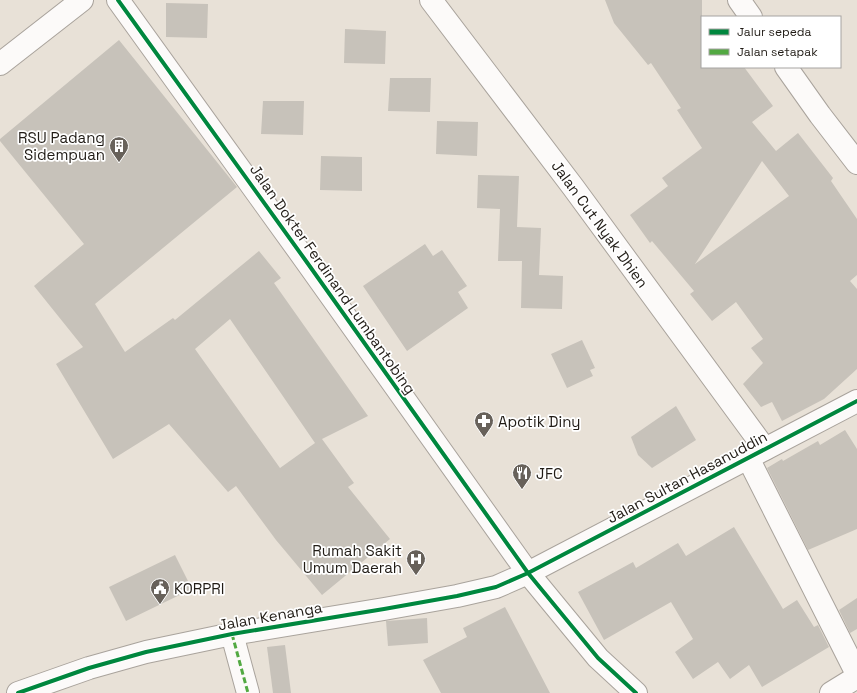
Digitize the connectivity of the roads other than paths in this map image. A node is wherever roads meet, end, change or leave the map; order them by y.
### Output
1 (82, 0) edge
2 (118, 0) edge
3 (431, 0) edge
4 (738, 0) edge
5 (750, 16) edge
6 (0, 64) edge
7 (787, 68) edge
8 (857, 163) edge
9 (857, 401) edge
10 (757, 453) junction
11 (528, 574) junction
12 (232, 634) junction
13 (857, 674) edge
14 (857, 678) edge
15 (18, 693) edge
16 (248, 693) edge
17 (636, 693) edge
18 (831, 693) edge

1 - 6 street
2 - 11 street, Jalan Dokter Ferdinand Lumbantobing
3 - 10 street, Jalan Cut Nyak Dhien
4 - 5 street
7 - 8 street
9 - 10 street, Jalan Sultan Hasanuddin
10 - 11 street, Jalan Sultan Hasanuddin
10 - 13 street, Jalan Cut Nyak Dhien
11 - 12 street, Jalan Kenanga
11 - 17 street, Jalan Dokter Ferdinand Lumbantobing
12 - 15 street, Jalan Kenanga
12 - 16 street
14 - 18 street

